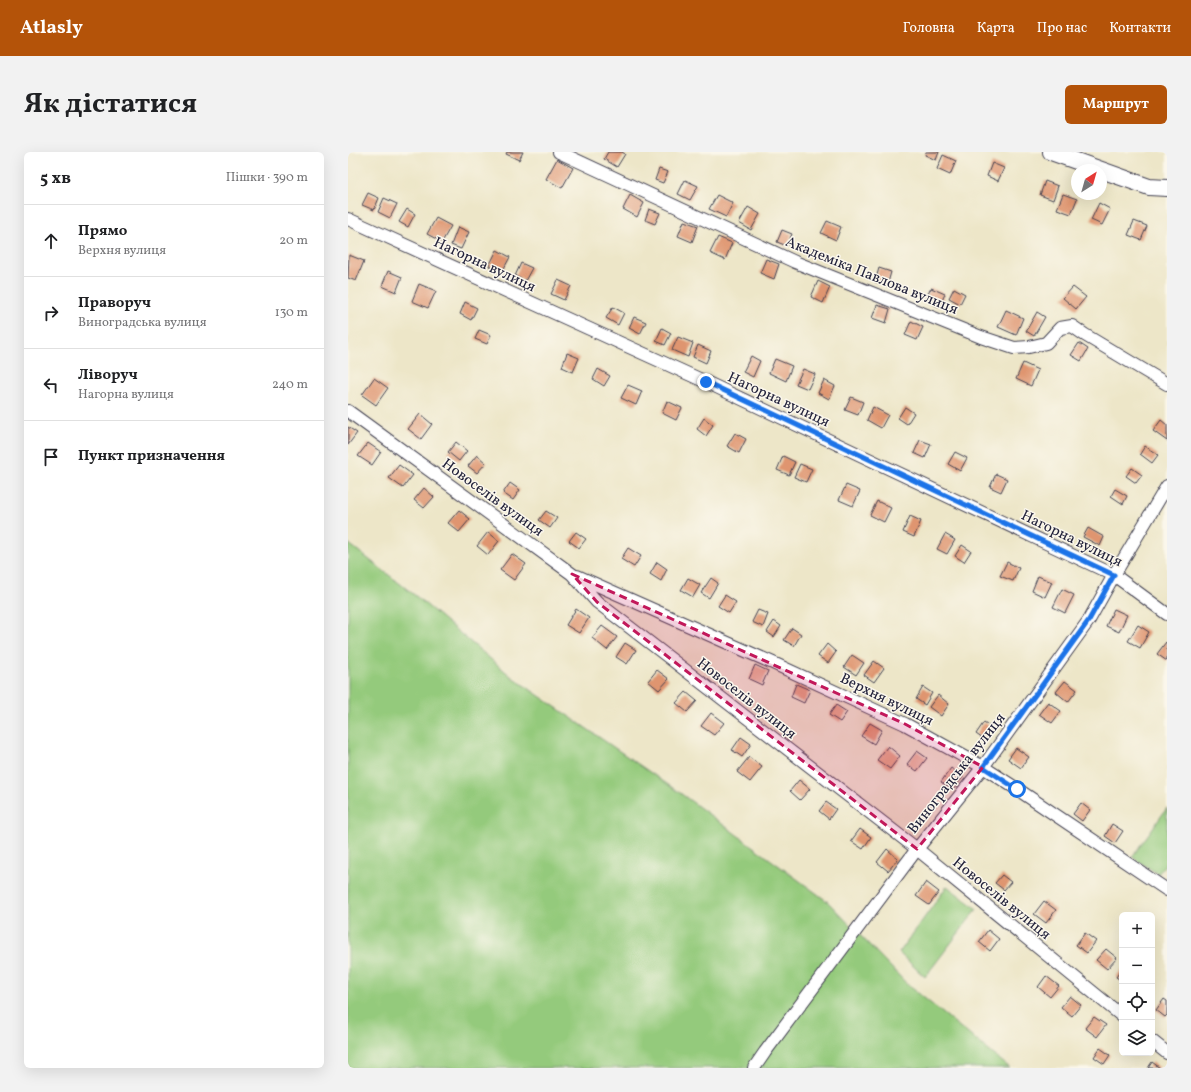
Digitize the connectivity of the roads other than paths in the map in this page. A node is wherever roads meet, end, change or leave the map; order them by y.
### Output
1 (559, 152) edge
2 (1051, 152) edge
3 (1167, 188) edge
4 (348, 219) edge
5 (1167, 384) edge
6 (348, 411) edge
7 (1167, 486) edge
8 (572, 574) junction
9 (1114, 575) junction
10 (1167, 614) edge
11 (983, 767) junction
12 (916, 850) junction
13 (1167, 890) edge
14 (1119, 1014) edge
15 (1155, 1043) edge
16 (1167, 1053) edge
17 (754, 1068) edge

1 - 5 street, Академіка Павлова вулиця
2 - 3 main road
4 - 9 street, Нагорна вулиця
6 - 8 street, Новоселів вулиця
7 - 9 street, Виноградська вулиця
8 - 11 street, Верхня вулиця
8 - 12 street, Новоселів вулиця
9 - 10 street, Нагорна вулиця
9 - 11 street, Виноградська вулиця
11 - 12 street, Виноградська вулиця
11 - 13 street, Верхня вулиця
12 - 14 street, Новоселів вулиця
12 - 17 street, Виноградська вулиця
15 - 16 street

